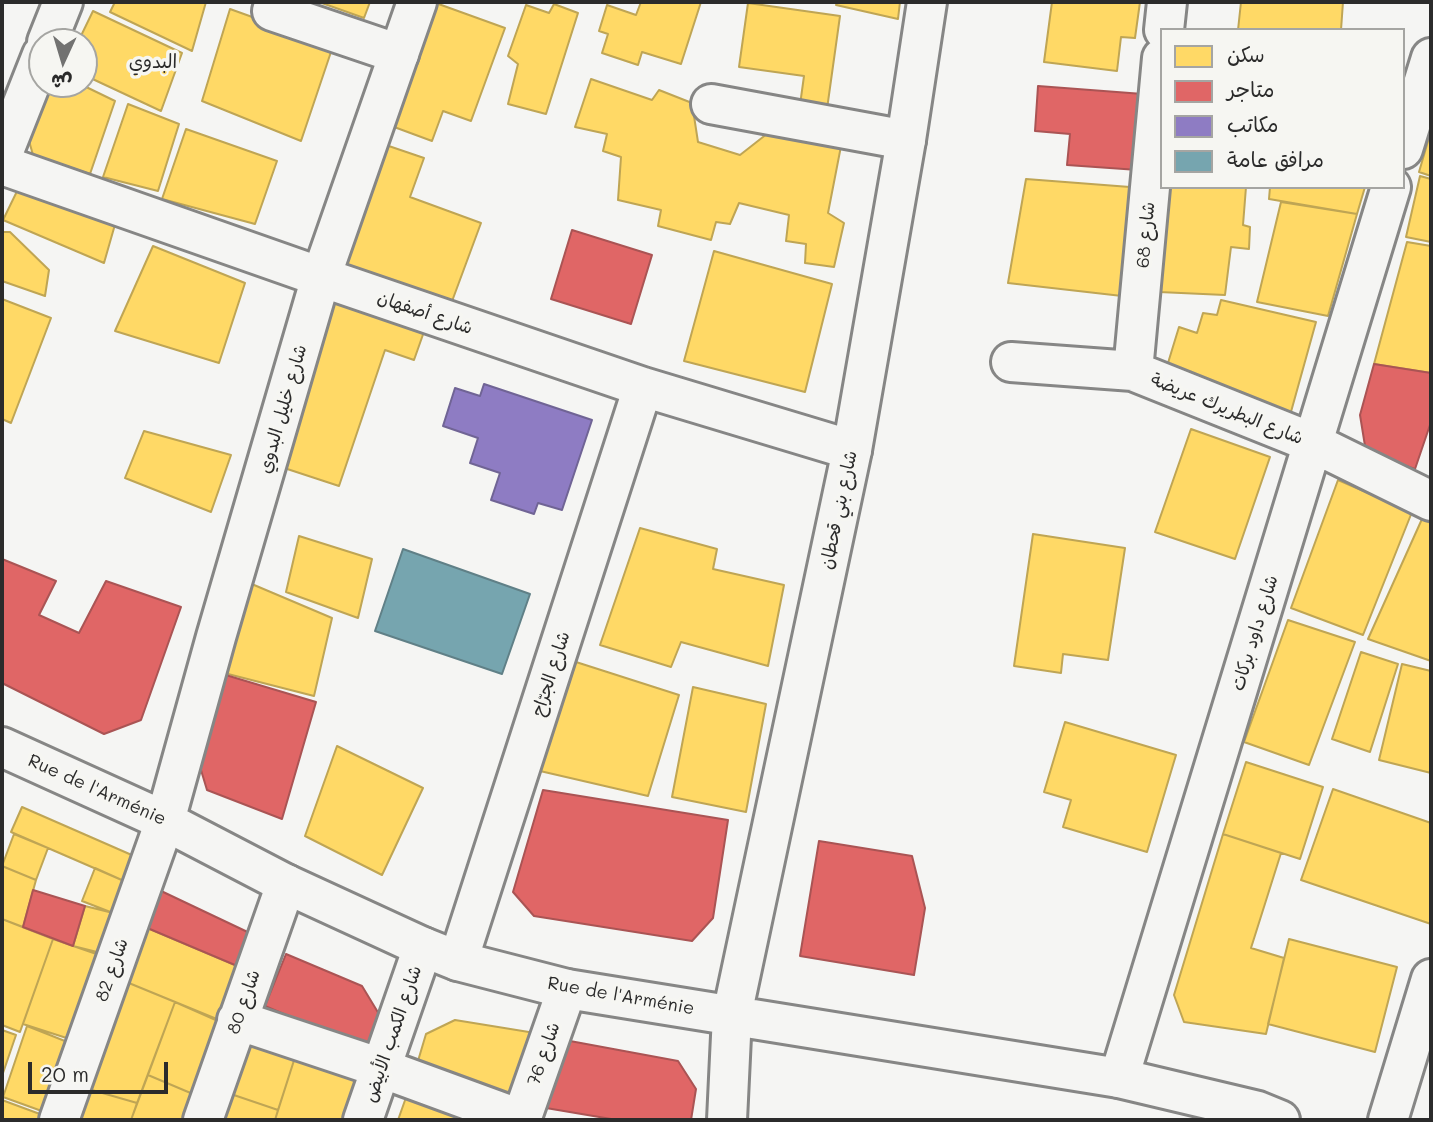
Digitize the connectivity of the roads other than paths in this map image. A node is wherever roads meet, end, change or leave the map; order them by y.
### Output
1 (63, 2) edge
2 (417, 2) edge
3 (927, 2) edge
4 (1167, 2) edge
5 (272, 11) dead end
6 (53, 28) edge
7 (1164, 28) edge
8 (399, 54) junction
9 (1431, 58) edge
10 (1160, 80) edge
11 (28, 90) edge
12 (711, 104) dead end
13 (906, 140) junction
14 (1405, 142) edge
15 (2, 156) edge
16 (2, 165) edge
17 (1390, 189) edge
18 (321, 277) junction
19 (1011, 362) dead end
20 (1133, 371) junction
21 (643, 387) junction
22 (1313, 443) junction
23 (852, 450) junction
24 (1431, 501) edge
25 (4, 755) edge
26 (165, 821) junction
27 (286, 884) junction
28 (423, 947) junction
29 (458, 961) junction
30 (1431, 979) edge
31 (567, 989) junction
32 (732, 1015) junction
33 (237, 1020) junction
34 (381, 1068) junction
35 (1119, 1078) junction
36 (59, 1120) edge
37 (203, 1120) edge
38 (363, 1120) edge
39 (522, 1120) edge
40 (727, 1120) edge
41 (1280, 1120) edge
42 (1388, 1120) edge

1 - 6 street
2 - 8 street, شارع خليل البدوي
3 - 13 street, شارع بني قحطان
4 - 7 street
5 - 8 street
8 - 18 street, شارع خليل البدوي
9 - 14 street
10 - 20 street, شارع 68
11 - 15 street
12 - 13 street
13 - 23 street, شارع بني قحطان
16 - 18 street, شارع أصفهان
17 - 22 street, شارع داود بركات
18 - 21 street, شارع أصفهان
18 - 26 street, شارع خليل البدوي
19 - 20 street, شارع البطريرك عريضة
20 - 22 street, شارع البطريرك عريضة
21 - 23 street, شارع أصفهان
21 - 29 street, شارع الجرّاح
22 - 24 street, شارع البطريرك عريضة
22 - 35 street, شارع داود بركات
23 - 32 street, شارع بني قحطان
25 - 26 street, Rue de l'Arménie
26 - 27 street, Rue de l'Arménie
26 - 36 street, شارع 82
27 - 28 street, Rue de l'Arménie
27 - 33 street, شارع 80
28 - 29 street, Rue de l'Arménie
28 - 34 street, شارع الكمب الأبيض
29 - 31 street, Rue de l'Arménie
30 - 42 street
31 - 32 street, Rue de l'Arménie
31 - 39 street, شارع 76
32 - 35 street, Rue de l'Arménie
32 - 40 street, شارع بني قحطان
33 - 34 street
33 - 37 street, شارع 80
34 - 38 street, شارع الكمب الأبيض
34 - 39 street
35 - 41 street, Rue de l'Arménie

